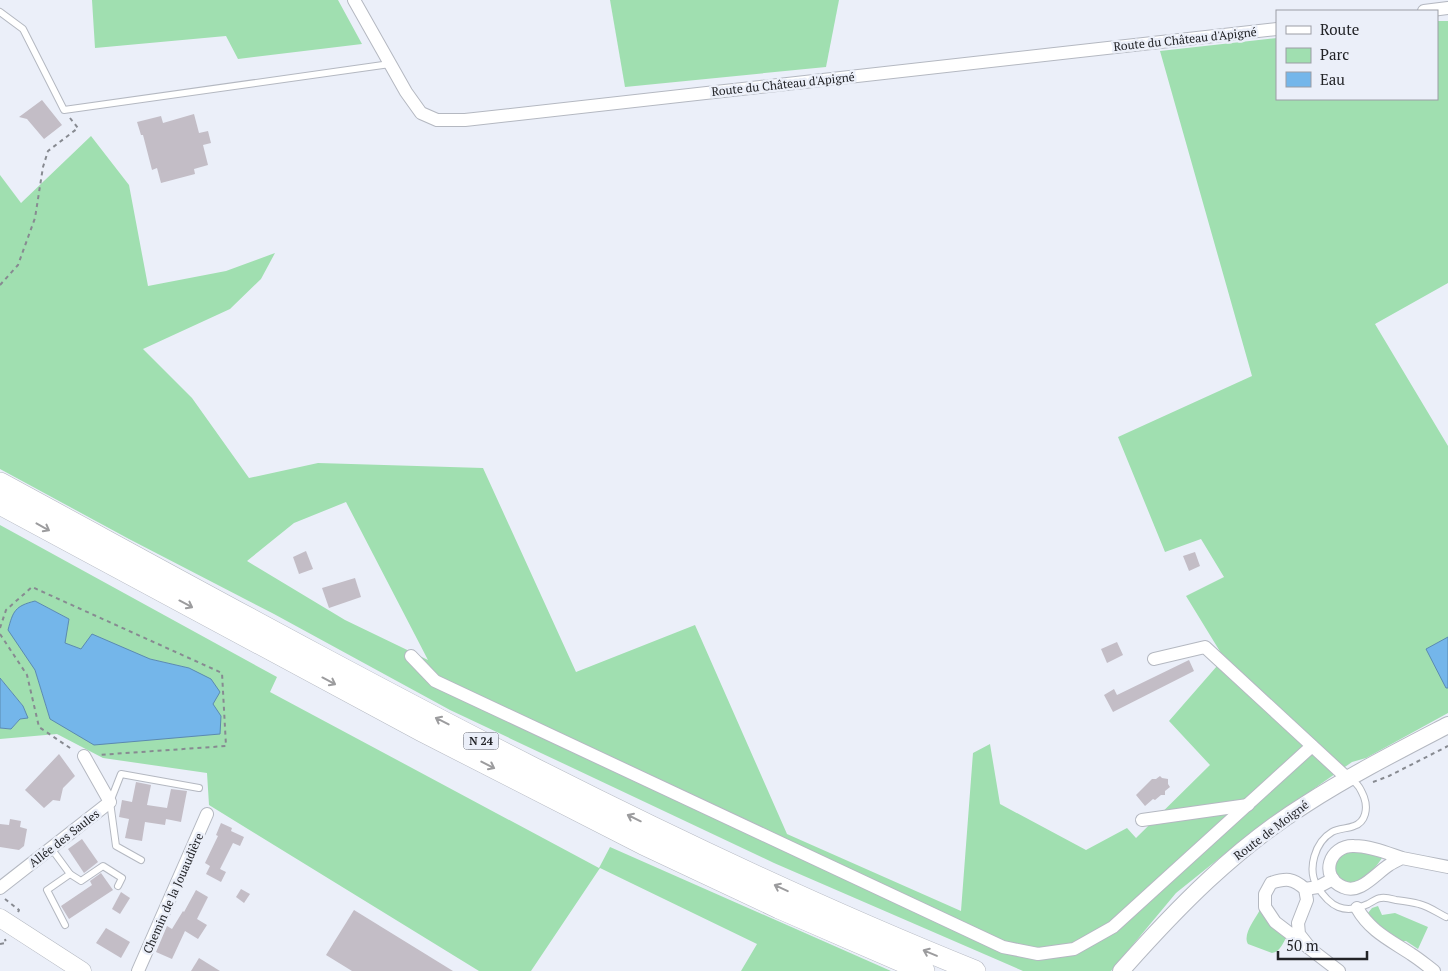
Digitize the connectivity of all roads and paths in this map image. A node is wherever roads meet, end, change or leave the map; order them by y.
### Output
1 (354, 0) edge
2 (1448, 8) edge
3 (1432, 10) edge
4 (0, 12) edge
5 (1276, 29) edge
6 (390, 64) junction
7 (64, 110) junction
8 (0, 285) edge
9 (0, 483) edge
10 (0, 504) edge
11 (0, 628) edge
12 (0, 634) edge
13 (411, 656) dead end
14 (1154, 658) dead end
15 (1448, 725) edge
16 (1312, 746) junction
17 (1448, 746) edge
18 (84, 756) junction
19 (1352, 781) junction
20 (199, 788) dead end
21 (110, 802) junction
22 (1248, 805) junction
23 (207, 814) dead end
24 (1142, 820) dead end
25 (51, 848) junction
26 (1402, 858) junction
27 (141, 860) dead end
28 (1448, 867) edge
29 (70, 874) junction
30 (1333, 879) junction
31 (118, 886) dead end
32 (0, 888) edge
33 (1311, 888) junction
34 (0, 896) edge
35 (1357, 908) junction
36 (19, 910) dead end
37 (1446, 917) dead end
38 (0, 918) edge
39 (64, 925) dead end
40 (6, 943) dead end
41 (0, 944) edge
42 (1310, 948) junction
43 (82, 971) edge
44 (138, 971) edge
45 (924, 971) edge
46 (975, 971) edge
47 (1121, 971) edge
48 (1339, 971) edge
49 (1434, 971) edge

1 - 6 street, Route du Château d'Apigné
2 - 3 street
4 - 7 lane
5 - 6 street, Route du Château d'Apigné
6 - 7 lane
7 - 8 path
46 -> 9 highway, N 24
10 -> 45 highway, N 24
11 - 18 path
12 - 18 path
13 - 22 street
14 - 16 street
15 - 19 street, Route de Moigné
16 - 19 street
16 - 22 street
17 - 19 path
18 - 21 street, Allée des Saules
19 - 33 lane
19 - 47 street, Route de Moigné
20 - 21 lane
21 - 25 street, Allée des Saules
21 - 27 lane
22 - 24 street
23 - 44 street, Chemin de la Jouaudière
25 - 29 lane
25 - 32 street, Allée des Saules
26 - 28 street
26 - 30 street
26 - 30 street
29 - 31 lane
29 - 39 lane
30 - 33 street
33 - 35 lane
33 - 42 street
33 - 42 street
34 - 36 path
35 - 37 lane
35 - 49 street
38 - 43 main road
40 - 41 path
42 - 48 street

